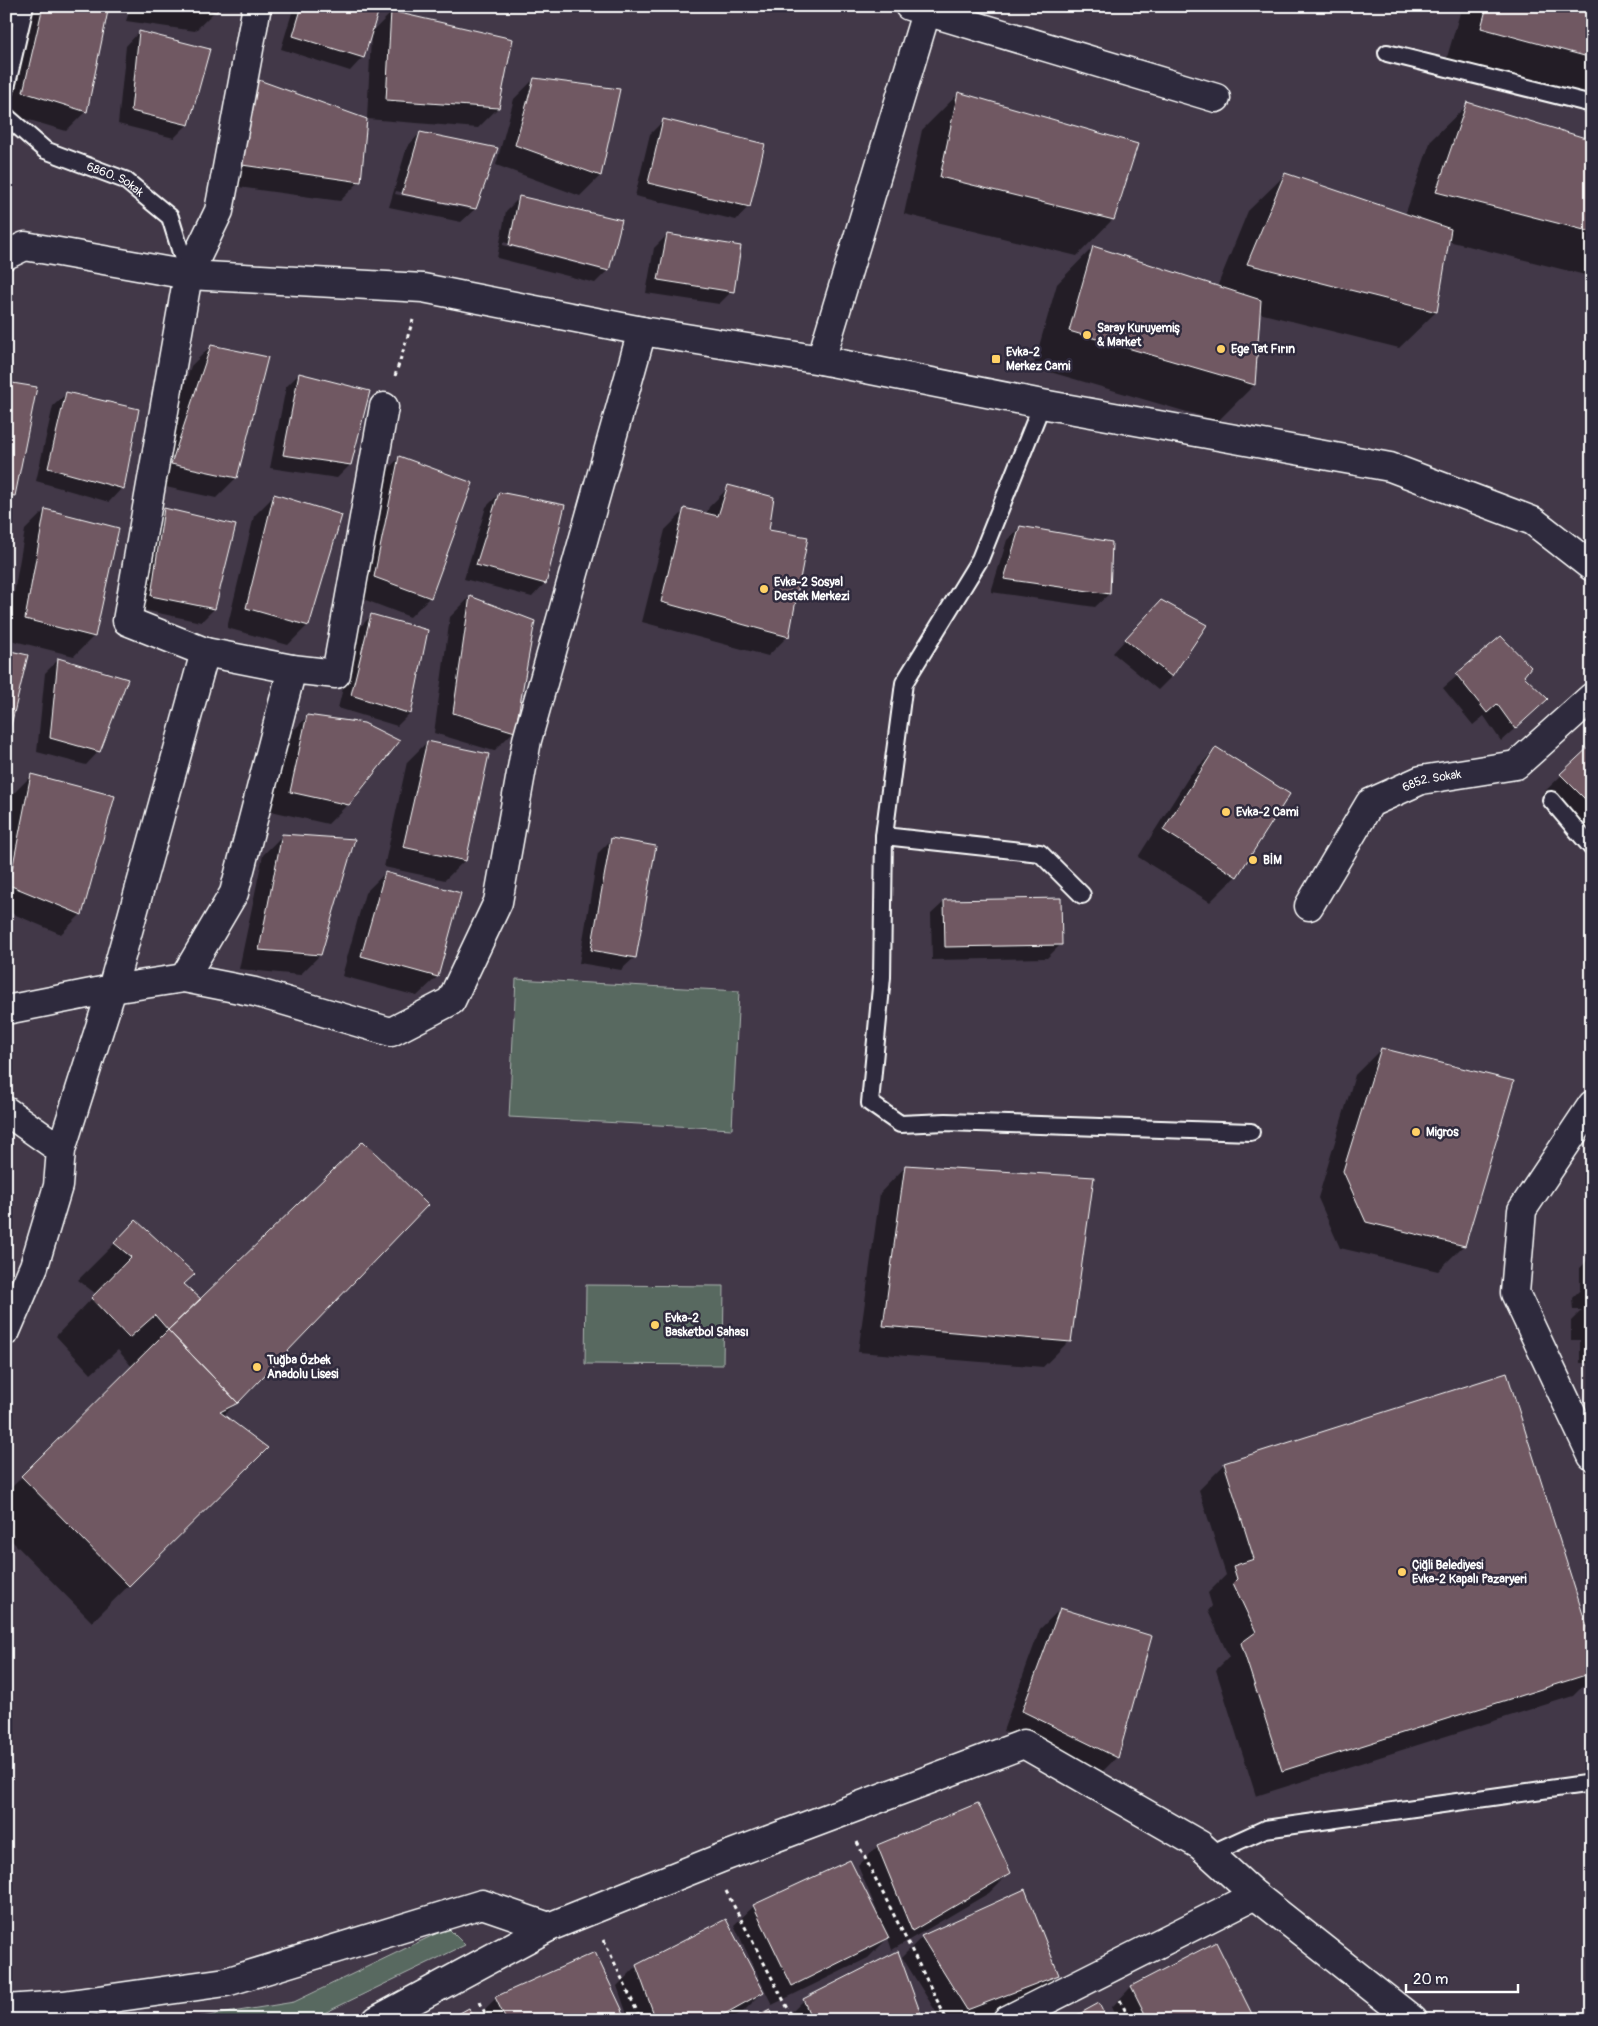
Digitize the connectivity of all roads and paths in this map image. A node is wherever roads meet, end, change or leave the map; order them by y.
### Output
1 (7, 6) edge
2 (25, 6) edge
3 (257, 6) edge
4 (921, 8) edge
5 (6, 11) edge
6 (1387, 53) dead end
7 (6, 88) edge
8 (1216, 98) dead end
9 (1592, 104) edge
10 (6, 116) edge
11 (6, 255) edge
12 (188, 275) junction
13 (424, 288) junction
14 (642, 331) junction
15 (821, 360) junction
16 (1042, 404) junction
17 (384, 407) joint
18 (1592, 567) edge
19 (205, 652) junction
20 (292, 668) junction
21 (1592, 697) edge
22 (1551, 800) dead end
23 (884, 836) junction
24 (1592, 848) edge
25 (1082, 895) dead end
26 (1309, 906) dead end
27 (184, 978) junction
28 (112, 989) junction
29 (6, 1010) edge
30 (1592, 1105) edge
31 (6, 1111) edge
32 (1251, 1132) dead end
33 (60, 1150) junction
34 (6, 1331) edge
35 (1592, 1456) edge
36 (1592, 1783) edge
37 (842, 1812) junction
38 (1210, 1854) junction
39 (711, 1862) junction
40 (1255, 1895) junction
41 (590, 1910) junction
42 (549, 1927) junction
43 (6, 2009) edge
44 (377, 2020) edge
45 (641, 2020) edge
46 (794, 2020) edge
47 (948, 2020) edge
48 (1007, 2020) edge
49 (1413, 2020) edge

1 - 5 street
2 - 7 lane
3 - 12 street
4 - 8 street
4 - 15 street
6 - 9 lane
10 - 12 lane, 6860. Sokak
11 - 12 street
12 - 13 street
12 - 19 street
13 - 14 street
13 - 17 path
14 - 15 street
14 - 27 street
15 - 16 street
16 - 18 street
16 - 23 lane
17 - 20 street
19 - 20 street
19 - 28 street
20 - 27 street
21 - 26 street, 6852. Sokak
22 - 24 lane
23 - 25 lane
23 - 32 lane
27 - 28 street
28 - 29 street
28 - 33 street
30 - 35 street
31 - 33 street
33 - 34 street
36 - 38 lane
37 - 38 street
37 - 39 street
37 - 47 path
38 - 40 street
39 - 41 street
39 - 46 path
40 - 48 street
40 - 49 street
41 - 42 street
41 - 45 path
42 - 43 street
42 - 44 street

